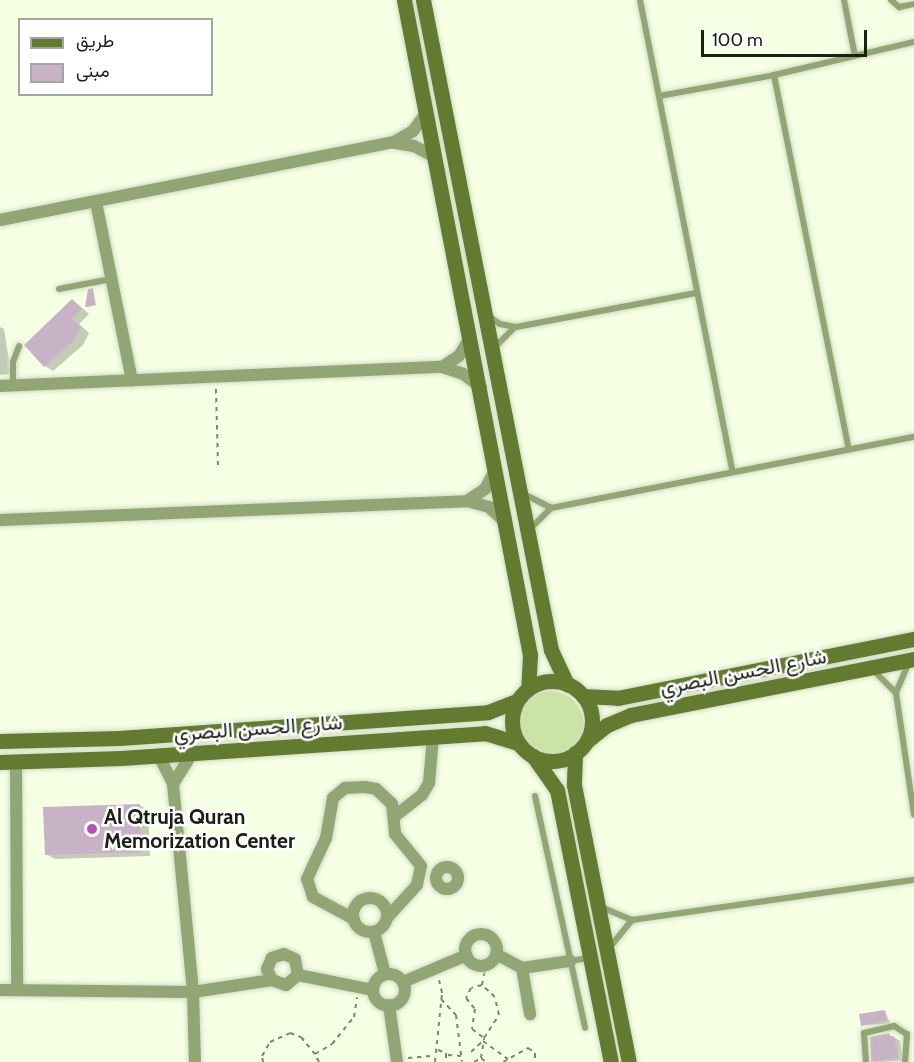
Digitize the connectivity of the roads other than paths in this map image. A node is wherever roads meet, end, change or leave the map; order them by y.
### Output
1 (404, 0) edge
2 (423, 0) edge
3 (640, 0) edge
4 (844, 0) edge
5 (891, 0) edge
6 (914, 4) edge
7 (914, 42) edge
8 (855, 56) junction
9 (774, 75) junction
10 (659, 96) junction
11 (426, 113) junction
12 (394, 142) junction
13 (433, 156) junction
14 (96, 202) junction
15 (0, 220) edge
16 (112, 279) junction
17 (59, 289) dead end
18 (696, 293) junction
19 (487, 315) junction
20 (516, 327) junction
21 (470, 338) junction
22 (19, 346) dead end
23 (494, 349) junction
24 (442, 367) junction
25 (132, 380) junction
26 (13, 385) junction
27 (0, 386) edge
28 (481, 387) junction
29 (914, 437) edge
30 (849, 450) junction
31 (495, 470) junction
32 (733, 472) junction
33 (518, 491) junction
34 (467, 501) junction
35 (551, 508) junction
36 (0, 520) edge
37 (505, 523) junction
38 (527, 535) junction
39 (914, 639) edge
40 (913, 659) edge
41 (869, 668) junction
42 (567, 684) junction
43 (528, 688) junction
44 (896, 693) junction
45 (583, 696) junction
46 (516, 701) junction
47 (433, 737) junction
48 (0, 741) edge
49 (586, 741) junction
50 (518, 743) junction
51 (192, 753) junction
52 (575, 753) junction
53 (159, 756) junction
54 (533, 756) junction
55 (16, 761) junction
56 (0, 762) edge
57 (173, 784) junction
58 (535, 796) dead end
59 (914, 815) edge
60 (394, 816) junction
61 (914, 880) edge
62 (437, 884) dead end
63 (417, 885) junction
64 (601, 908) junction
65 (387, 918) junction
66 (354, 919) junction
67 (632, 920) junction
68 (374, 932) junction
69 (609, 948) junction
70 (496, 954) junction
71 (467, 955) junction
72 (589, 958) junction
73 (570, 961) junction
74 (522, 968) junction
75 (385, 974) junction
76 (298, 975) junction
77 (272, 980) junction
78 (402, 982) junction
79 (0, 990) edge
80 (17, 990) junction
81 (373, 990) junction
82 (192, 992) junction
83 (389, 1005) junction
84 (530, 1014) dead end
85 (585, 1029) dead end
86 (397, 1060) edge
87 (195, 1062) edge
88 (611, 1062) edge
89 (629, 1062) edge
90 (866, 1062) edge
91 (904, 1062) edge

1 - 11 street
2 - 19 street
3 - 10 lane
4 - 8 lane
5 - 6 lane
7 - 8 lane
8 - 9 lane
9 - 10 lane
9 - 30 lane
10 - 18 lane
11 - 12 street
11 - 13 street
12 - 13 street
12 - 14 street
13 - 21 street
14 - 15 street
14 - 16 street
16 - 17 lane
16 - 25 street
18 - 20 lane
18 - 32 lane
19 - 20 lane
19 - 23 street
20 - 23 lane
21 - 24 street
21 - 28 street
22 - 26 lane
23 - 33 street
24 - 25 street
24 - 28 street
25 - 26 street
26 - 27 street
28 - 31 street
29 - 30 lane
30 - 32 lane
31 - 34 street
31 - 37 street
32 - 35 lane
33 - 35 lane
33 - 38 street
34 - 36 street
34 - 37 street
35 - 38 lane
37 - 43 street
38 - 42 street
39 - 45 street, شارع الحسن البصري
40 - 41 street, شارع الحسن البصري
40 - 44 lane
41 - 44 lane
41 - 49 street, شارع الحسن البصري
42 - 43 street
42 - 45 street
43 - 46 street
44 - 59 lane
45 - 49 street
46 - 48 street, شارع الحسن البصري
46 - 50 street
47 - 50 street, شارع الحسن البصري
47 - 51 street, شارع الحسن البصري
47 - 60 street
49 - 52 street
50 - 54 street
51 - 53 street, شارع الحسن البصري
51 - 57 street
52 - 54 street
52 - 64 street
53 - 55 street, شارع الحسن البصري
53 - 57 street
54 - 72 street
55 - 56 street, شارع الحسن البصري
55 - 80 street
57 - 82 street
58 - 73 lane
60 - 63 street
60 - 66 street
61 - 67 lane
62 - 63 street
63 - 65 street
64 - 67 lane
64 - 69 street
65 - 66 street
65 - 68 street
66 - 68 street
67 - 69 lane
68 - 75 street
69 - 89 street
70 - 71 street
70 - 71 street
70 - 74 street
71 - 78 street
72 - 73 lane
72 - 88 street
73 - 74 street
73 - 85 lane
74 - 84 street
75 - 78 street
75 - 81 street
76 - 77 street
76 - 77 street
76 - 81 street
77 - 82 street
78 - 83 street
79 - 80 street
80 - 82 street
81 - 83 street
82 - 87 street
83 - 86 street
90 - 91 lane

